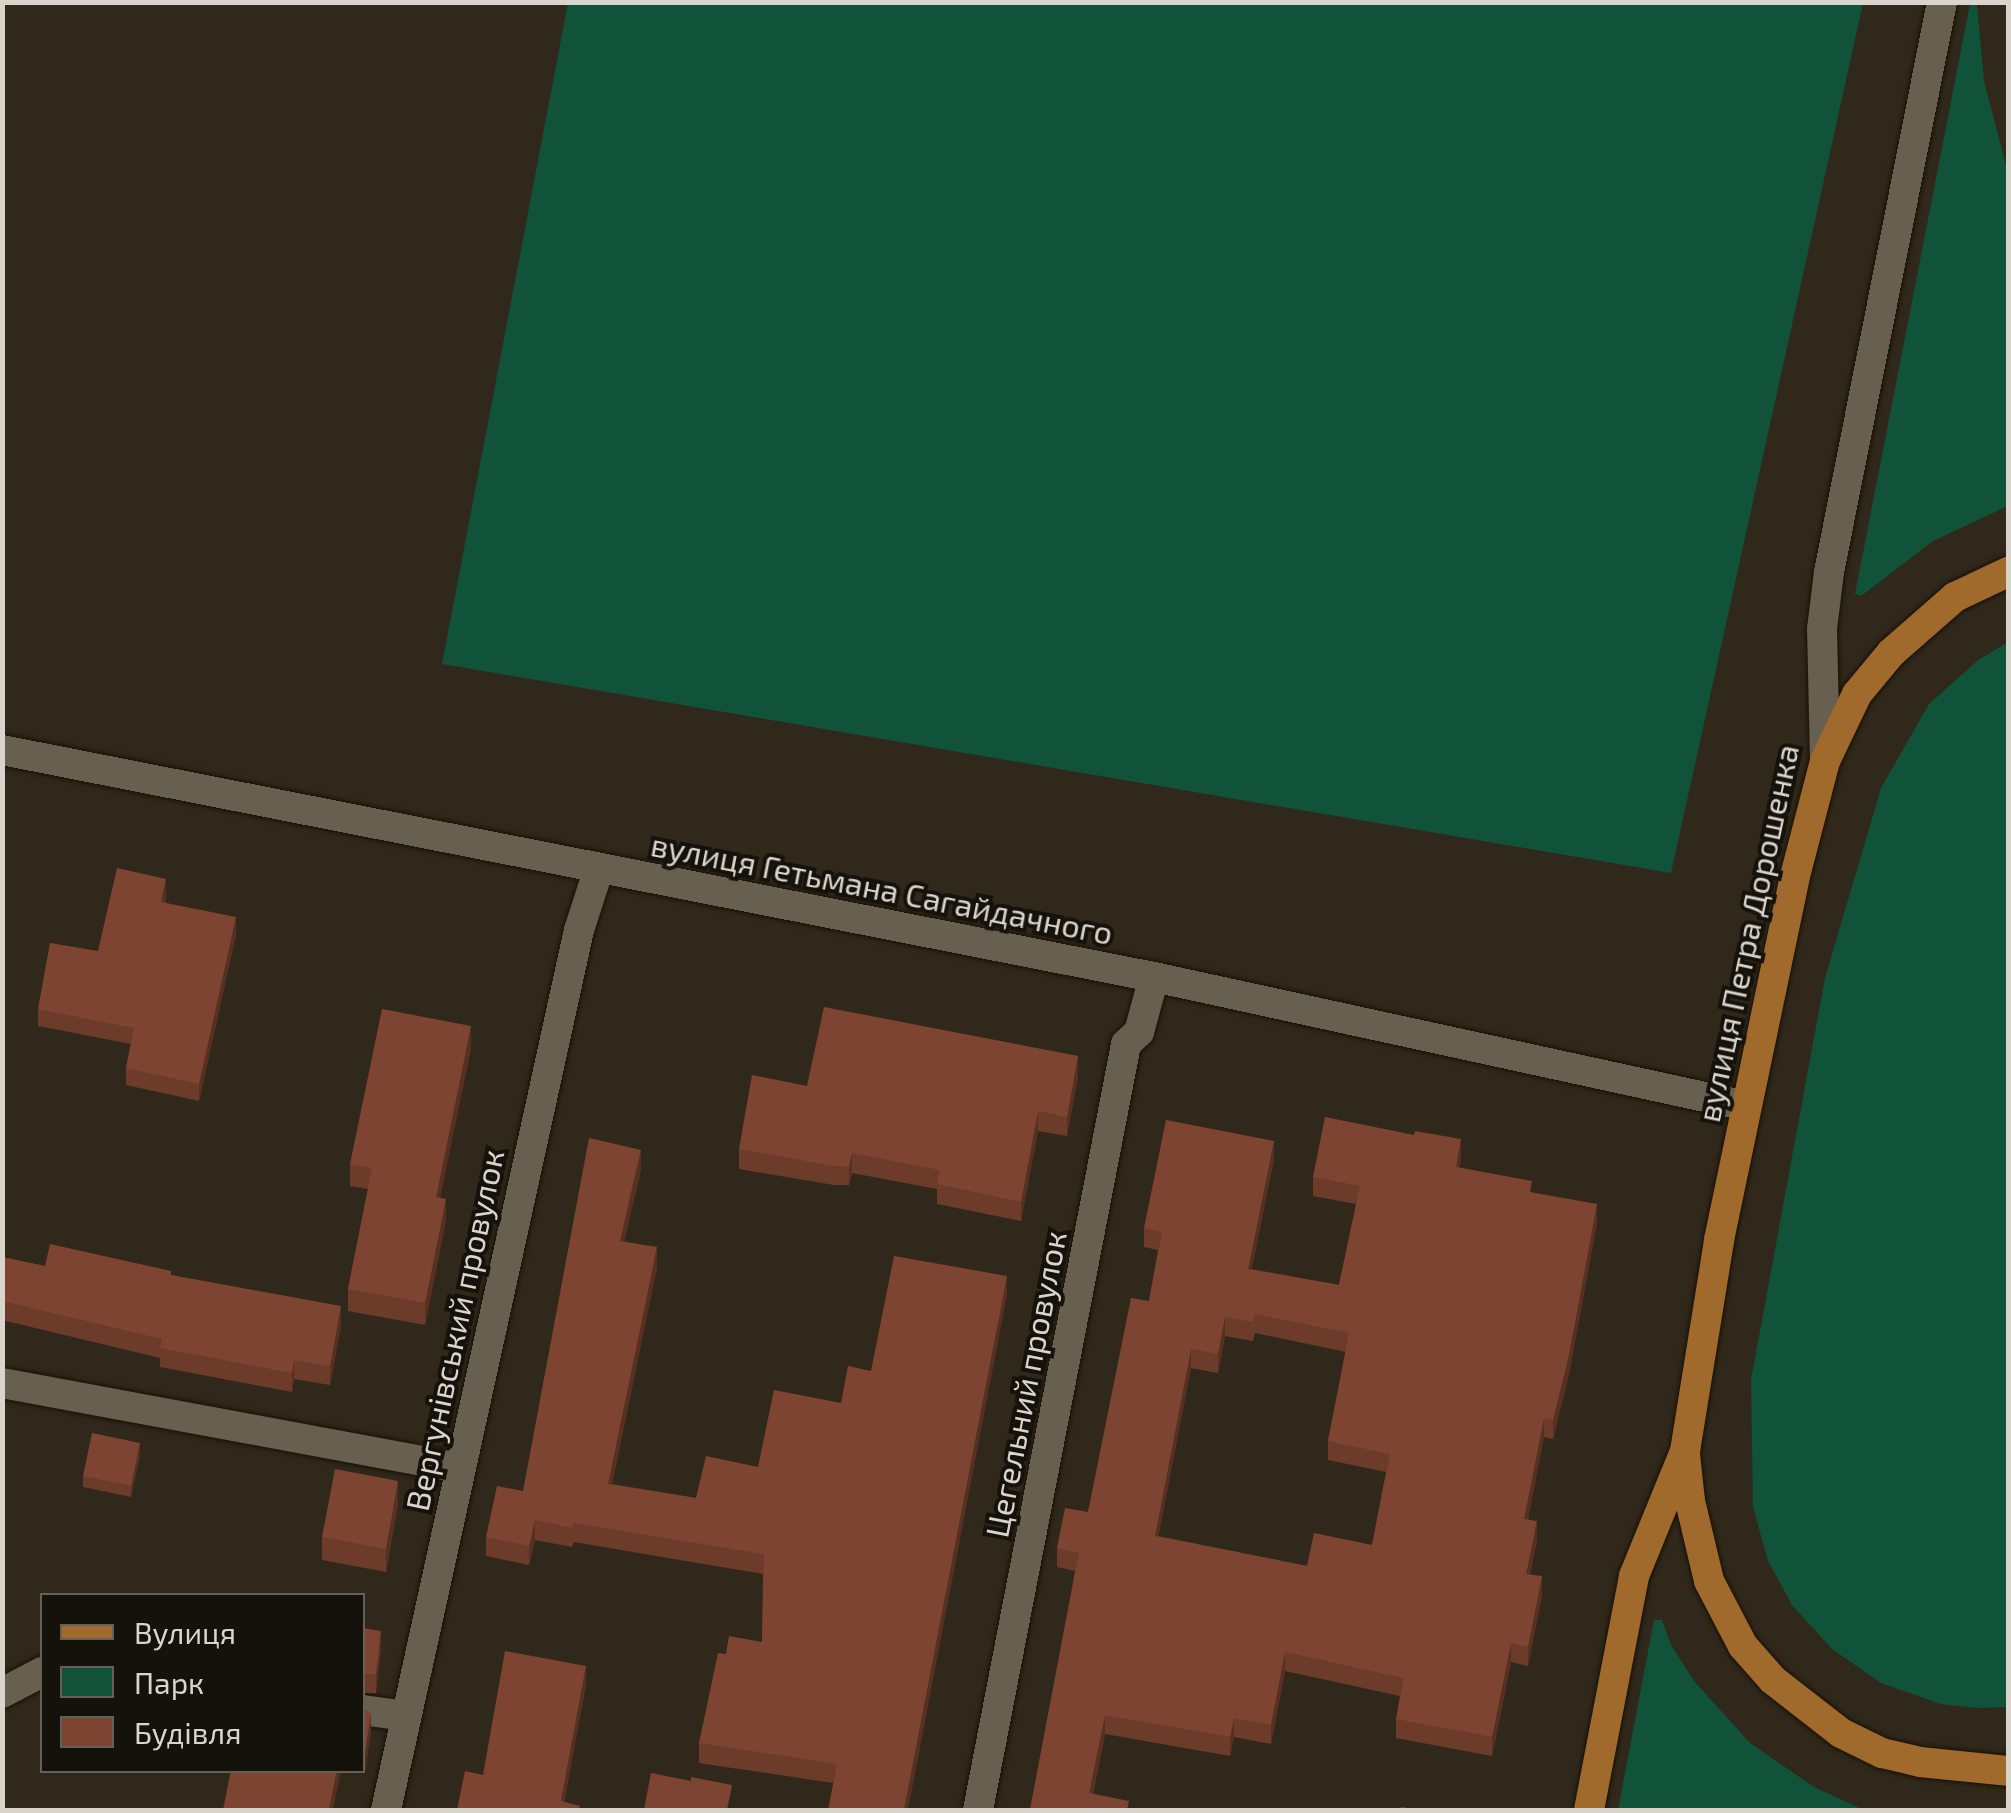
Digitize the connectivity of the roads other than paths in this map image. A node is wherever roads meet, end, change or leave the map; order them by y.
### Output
1 (1942, 2) edge
2 (2008, 572) edge
3 (2, 750) edge
4 (1825, 761) junction
5 (599, 868) junction
6 (1154, 977) junction
7 (1746, 1106) junction
8 (2, 1383) edge
9 (1685, 1452) junction
10 (460, 1468) junction
11 (40, 1673) edge
12 (2, 1693) edge
13 (365, 1710) edge
14 (405, 1716) junction
15 (2008, 1771) edge
16 (386, 1810) edge
17 (978, 1810) edge
18 (1588, 1810) edge

1 - 4 street, вулиця Петра Дорошенка
2 - 4 main road
3 - 5 street, вулиця Гетьмана Сагайдачного
4 - 7 main road, вулиця Петра Дорошенка
5 - 6 street, вулиця Гетьмана Сагайдачного
5 - 10 street, Вергунівський провулок
6 - 7 street, вулиця Гетьмана Сагайдачного
6 - 17 street, Цегельний провулок
7 - 9 main road, вулиця Петра Дорошенка
8 - 10 street
9 - 15 main road
9 - 18 main road, вулиця Петра Дорошенка
10 - 14 street, Вергунівський провулок
11 - 12 street
13 - 14 street
14 - 16 street, Вергунівський провулок

